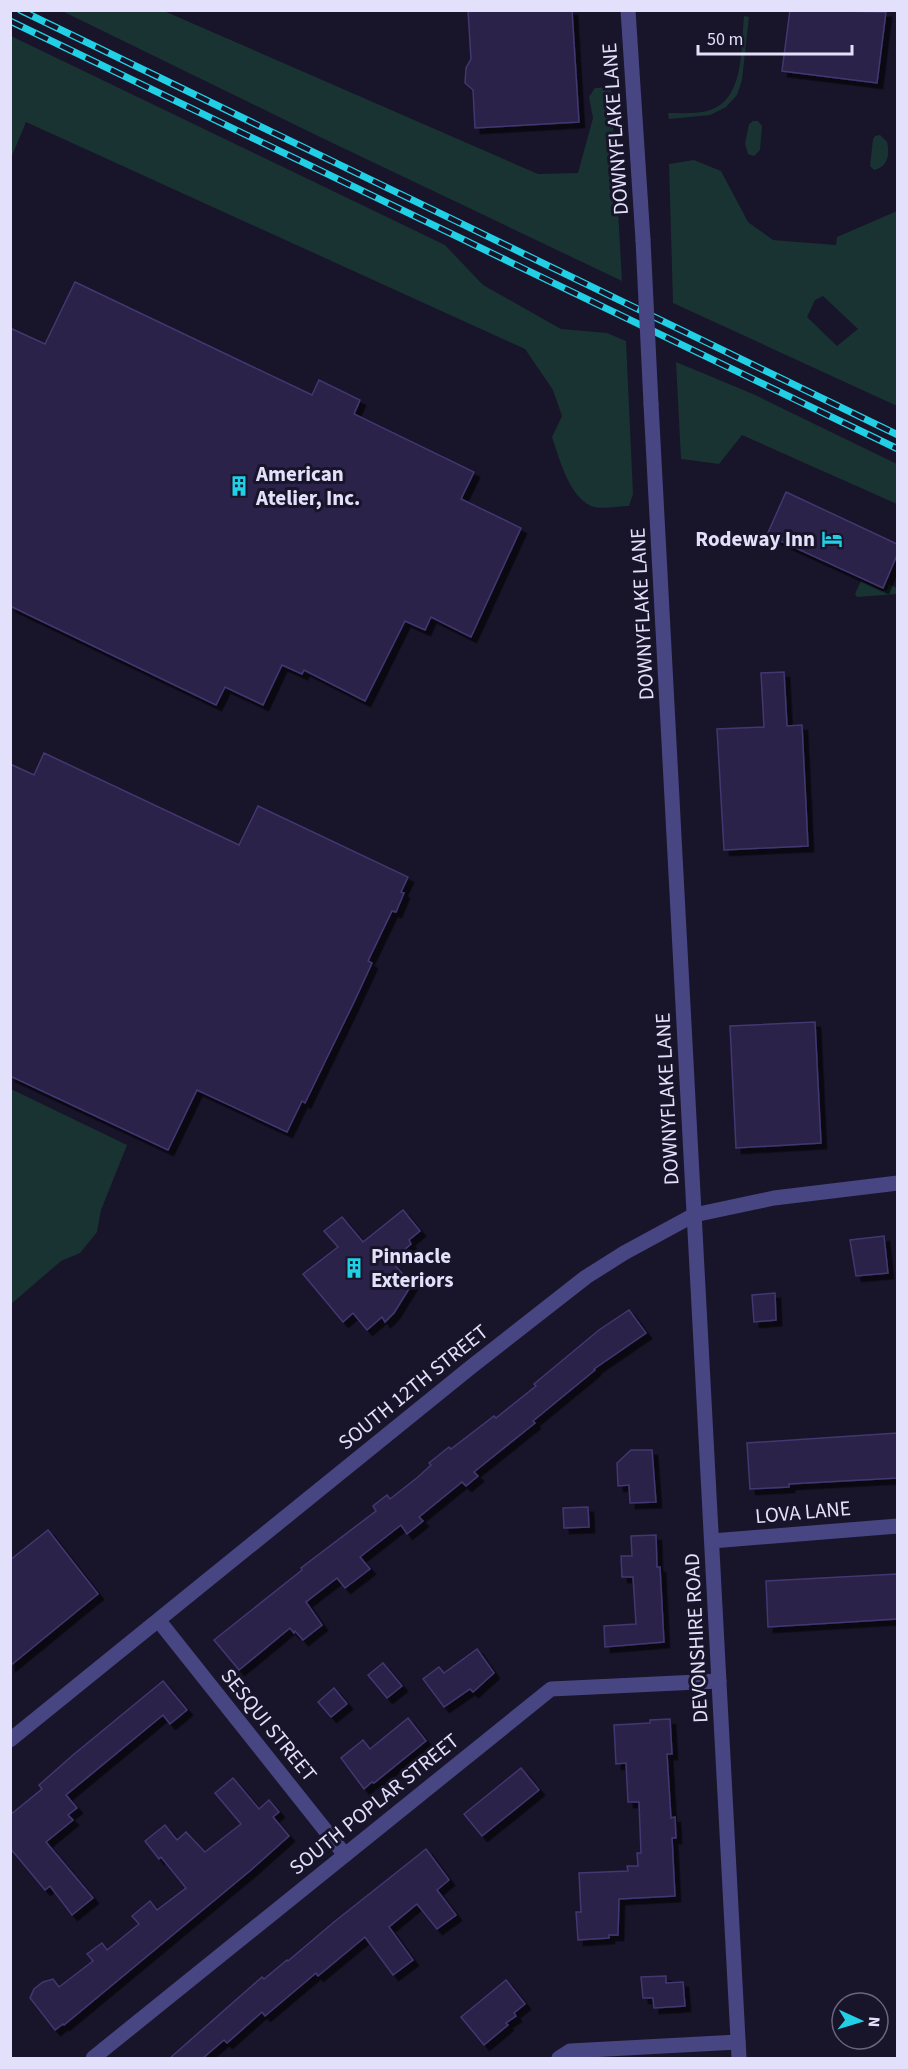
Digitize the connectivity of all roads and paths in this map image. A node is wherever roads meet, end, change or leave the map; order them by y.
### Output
1 (628, 10) edge
2 (897, 1183) edge
3 (694, 1215) junction
4 (897, 1526) edge
5 (712, 1541) junction
6 (159, 1621) junction
7 (719, 1681) junction
8 (10, 1740) edge
9 (345, 1855) junction
10 (738, 2042) junction
11 (93, 2058) edge
12 (559, 2058) edge
13 (739, 2058) edge

1 - 3 street, DOWNYFLAKE LANE, bridge
2 - 3 street, SOUTH 12TH STREET
3 - 5 street, DEVONSHIRE ROAD
3 - 6 street, SOUTH 12TH STREET
4 - 5 street, LOVA LANE
5 - 7 street, DEVONSHIRE ROAD
6 - 8 street, SOUTH 12TH STREET
6 - 9 street, SESQUI STREET
7 - 9 street, SOUTH POPLAR STREET
7 - 10 street, DEVONSHIRE ROAD
9 - 11 street, SOUTH POPLAR STREET
10 - 12 street
10 - 13 street, DEVONSHIRE ROAD

